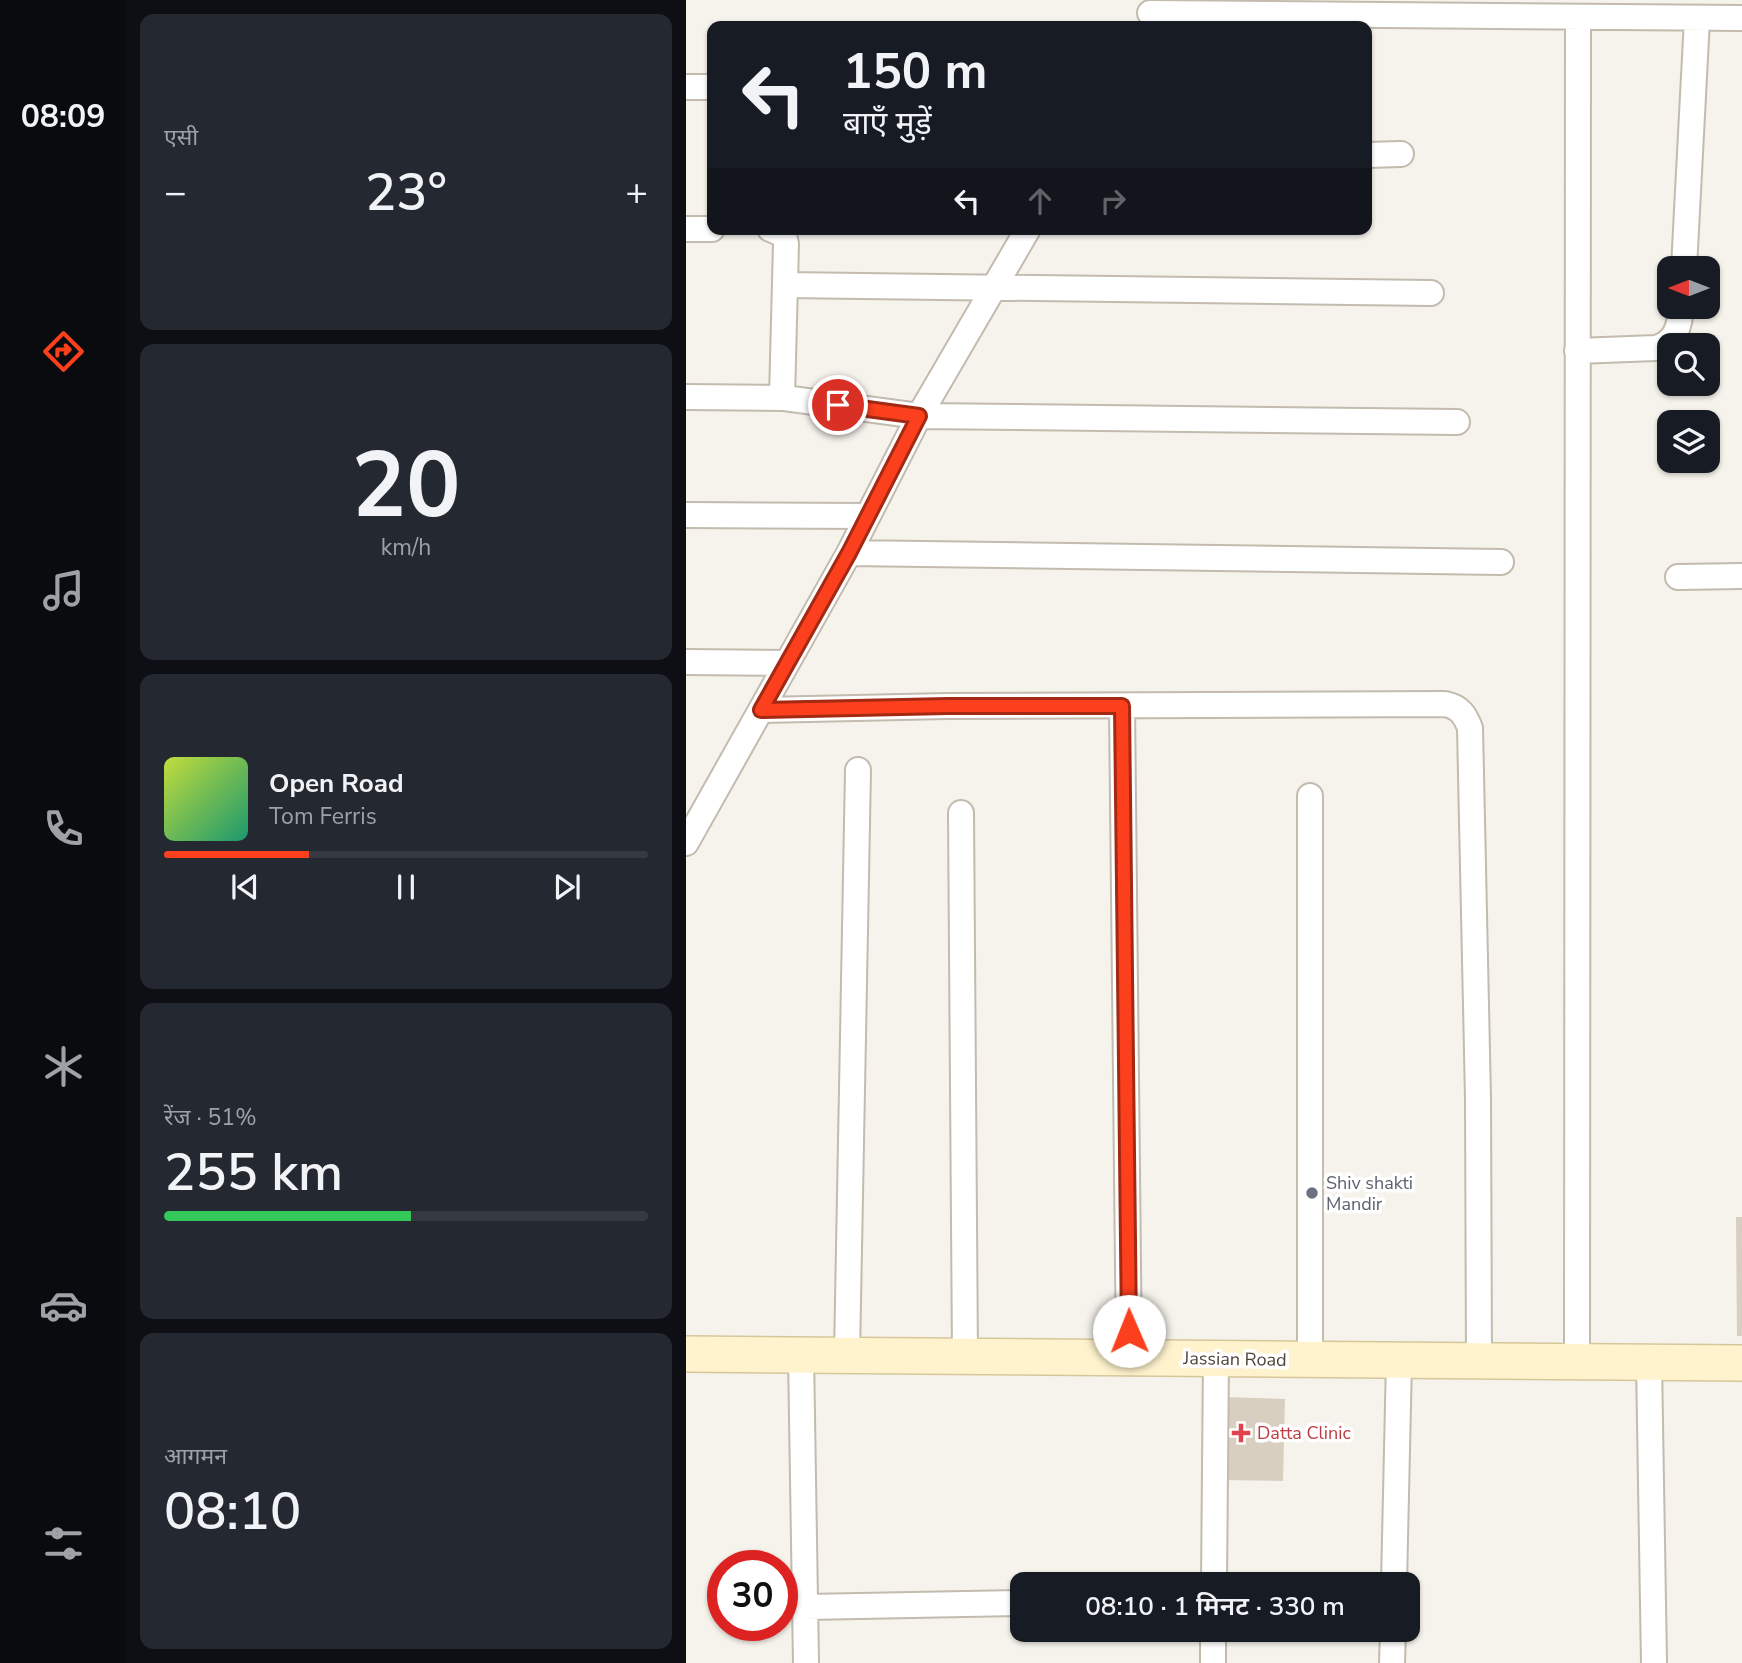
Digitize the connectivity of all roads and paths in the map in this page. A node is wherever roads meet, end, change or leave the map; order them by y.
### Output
1 (1150, 13) edge
2 (1578, 17) junction
3 (1742, 18) edge
4 (1697, 19) junction
5 (686, 87) edge
6 (707, 88) edge
7 (1372, 155) edge
8 (1401, 155) dead end
9 (686, 229) edge
10 (707, 229) edge
11 (784, 235) edge
12 (1025, 235) edge
13 (1685, 256) edge
14 (785, 285) junction
15 (994, 289) junction
16 (1431, 293) dead end
17 (1679, 319) edge
18 (1577, 351) junction
19 (686, 397) edge
20 (782, 398) junction
21 (919, 416) junction
22 (1457, 422) dead end
23 (686, 515) edge
24 (868, 516) junction
25 (849, 553) junction
26 (1501, 562) dead end
27 (1742, 576) edge
28 (1678, 577) dead end
29 (686, 662) edge
30 (786, 663) junction
31 (1122, 706) junction
32 (761, 710) junction
33 (858, 770) dead end
34 (1310, 796) dead end
35 (961, 813) dead end
36 (686, 844) edge
37 (686, 1354) edge
38 (801, 1355) junction
39 (847, 1355) junction
40 (965, 1356) junction
41 (1129, 1358) junction
42 (1216, 1358) junction
43 (1310, 1359) junction
44 (1399, 1360) junction
45 (1479, 1360) junction
46 (1577, 1362) junction
47 (1649, 1362) junction
48 (1742, 1363) edge
49 (1214, 1572) edge
50 (1394, 1572) edge
51 (1010, 1603) edge
52 (806, 1607) junction
53 (1213, 1642) edge
54 (1393, 1642) edge
55 (806, 1663) edge
56 (1213, 1663) edge
57 (1392, 1663) edge
58 (1654, 1663) edge

1 - 2 street
2 - 4 street
2 - 18 street
3 - 4 street
4 - 13 street
5 - 6 street
7 - 8 street
9 - 10 street
11 - 14 street
12 - 15 street
14 - 15 street
14 - 20 street
15 - 16 street
15 - 21 street
17 - 18 street
18 - 46 street
19 - 20 street
20 - 21 street
21 - 22 street
21 - 24 street
23 - 24 street
24 - 25 street
25 - 26 street
25 - 30 street
27 - 28 street
29 - 30 street
30 - 32 street
31 - 32 street
31 - 41 street
31 - 45 street
32 - 36 street
33 - 39 street
34 - 43 street
35 - 40 street
37 - 38 street, Jassian Road
38 - 39 street, Jassian Road
38 - 52 street
39 - 40 street, Jassian Road
40 - 41 street, Jassian Road
41 - 42 street, Jassian Road
42 - 43 street, Jassian Road
42 - 49 street
43 - 44 street, Jassian Road
44 - 45 street, Jassian Road
44 - 50 street
45 - 46 street, Jassian Road
46 - 47 street, Jassian Road
47 - 48 street, Jassian Road
47 - 58 street
51 - 52 street
52 - 55 street
53 - 56 street
54 - 57 street

